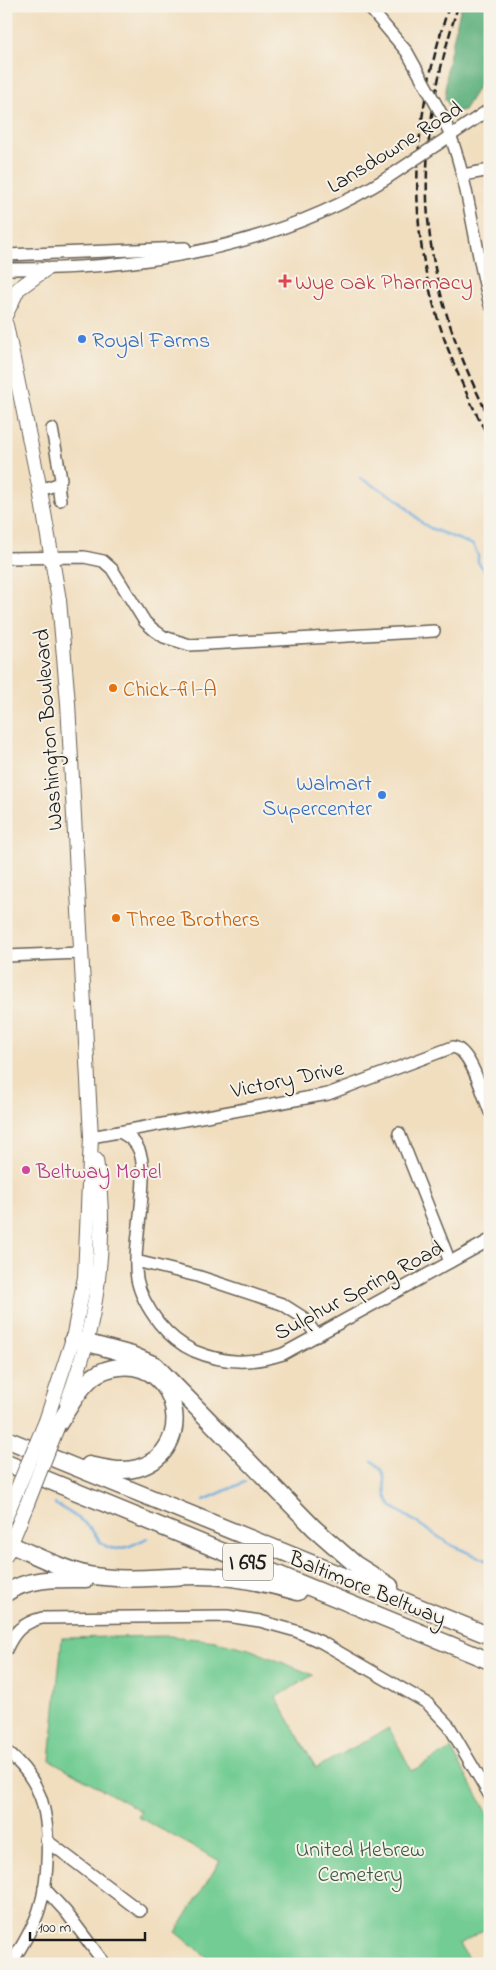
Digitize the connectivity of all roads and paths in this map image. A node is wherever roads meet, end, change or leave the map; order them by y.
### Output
1 (368, 6) edge
2 (490, 109) edge
3 (451, 135) junction
4 (490, 170) edge
5 (463, 175) junction
6 (204, 248) junction
7 (6, 255) edge
8 (6, 269) edge
9 (46, 269) junction
10 (490, 305) edge
11 (6, 314) edge
12 (6, 325) edge
13 (52, 429) dead end
14 (58, 484) junction
15 (40, 490) junction
16 (60, 500) dead end
17 (6, 558) edge
18 (53, 558) junction
19 (434, 631) dead end
20 (81, 953) junction
21 (6, 956) edge
22 (490, 1112) edge
23 (120, 1132) junction
24 (399, 1133) dead end
25 (91, 1137) junction
26 (490, 1240) edge
27 (136, 1262) junction
28 (450, 1262) junction
29 (317, 1336) junction
30 (79, 1346) junction
31 (128, 1366) junction
32 (52, 1423) junction
33 (6, 1439) edge
34 (45, 1455) junction
35 (6, 1463) edge
36 (6, 1516) edge
37 (8, 1545) edge
38 (112, 1578) junction
39 (6, 1593) edge
40 (389, 1619) junction
41 (460, 1624) junction
42 (490, 1636) edge
43 (6, 1650) edge
44 (490, 1661) edge
45 (6, 1751) edge
46 (490, 1796) edge
47 (46, 1840) junction
48 (44, 1888) junction
49 (140, 1910) dead end
50 (10, 1964) edge
51 (105, 1964) edge

1 - 3 street, bridge
2 - 3 street, Lansdowne Road
3 - 5 street
3 - 6 street, Lansdowne Road, bridge
4 - 5 street
5 - 10 street
6 - 7 street, Lansdowne Road
6 - 9 street, Lansdowne Road
8 - 9 street, Lansdowne Road
9 - 11 main road
12 - 15 main road, Washington Boulevard
13 - 14 street
14 - 15 street
14 - 16 street
15 - 18 main road, Washington Boulevard
17 - 18 street
18 - 19 street
18 - 20 main road, Washington Boulevard
20 - 21 street
20 - 25 main road, Washington Boulevard
22 - 23 street, Victory Drive
23 - 25 street
23 - 27 street, Sulphur Spring Road
24 - 28 street
25 - 30 main road, Washington Boulevard
26 - 28 street, Sulphur Spring Road
27 - 29 street
27 - 29 street, Sulphur Spring Road
28 - 29 street, Sulphur Spring Road
30 - 31 highway
30 - 32 main road, Washington Boulevard
30 - 41 highway
31 - 32 highway
31 - 34 highway
32 - 36 main road, Washington Boulevard, bridge
32 - 37 main road, Washington Boulevard, bridge
33 - 34 highway, Baltimore Beltway / I 695
34 - 41 highway, Baltimore Beltway / I 695
35 - 40 highway, Baltimore Beltway / I 695
37 - 38 highway
38 - 39 highway
38 - 40 highway
40 - 44 highway, Baltimore Beltway / I 695
41 - 42 highway, Baltimore Beltway / I 695
43 - 46 street
45 - 47 street
47 - 48 street
47 - 49 street
48 - 50 street
48 - 51 street

